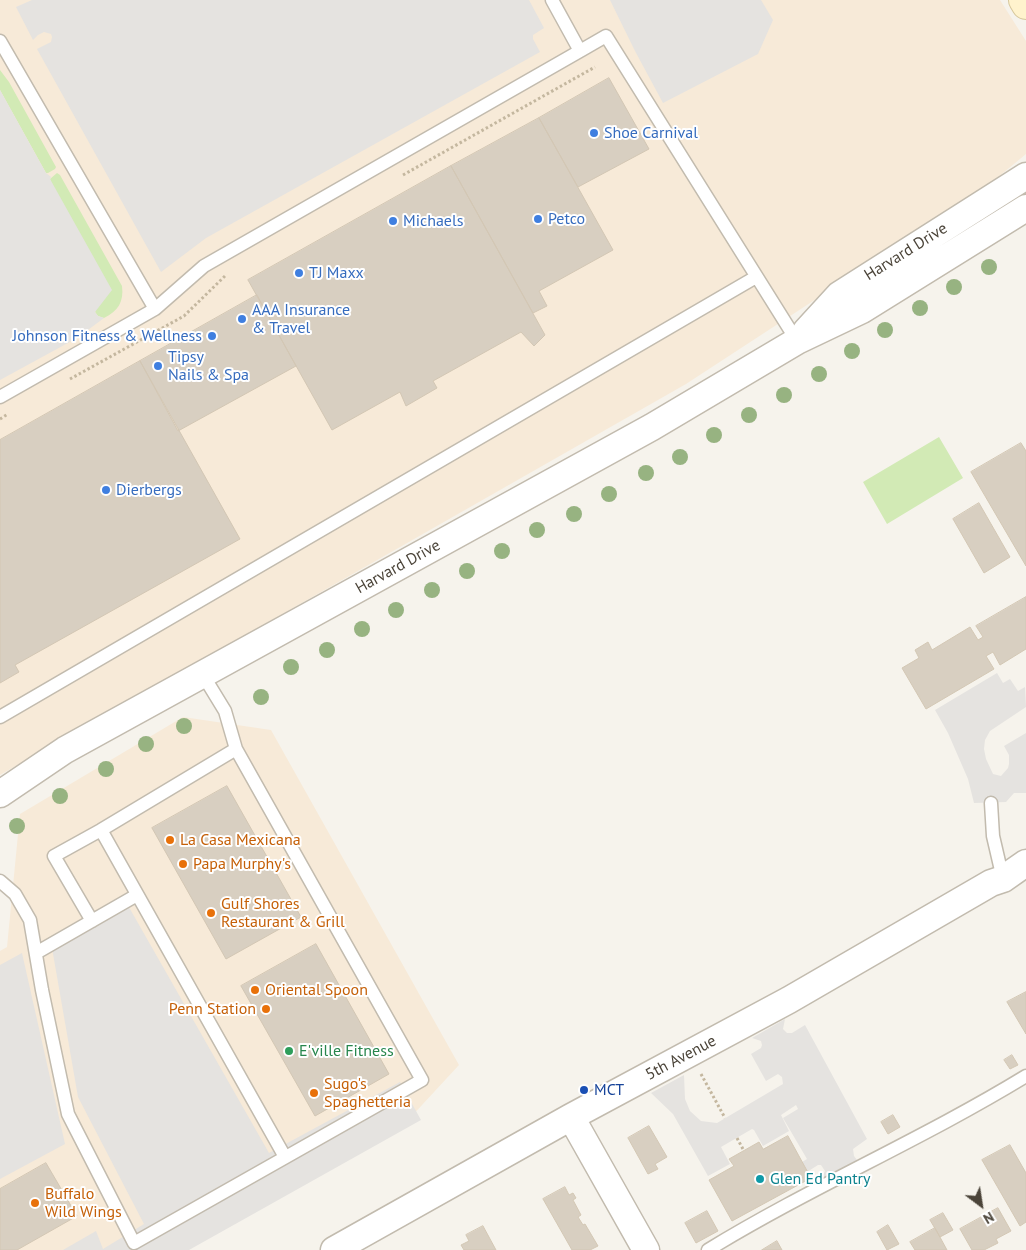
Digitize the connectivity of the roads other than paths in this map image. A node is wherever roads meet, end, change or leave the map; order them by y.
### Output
1 (552, 0) edge
2 (1023, 0) edge
3 (1026, 5) edge
4 (0, 41) edge
5 (580, 51) junction
6 (1026, 176) edge
7 (1026, 208) edge
8 (756, 276) junction
9 (155, 309) junction
10 (797, 341) junction
11 (0, 397) edge
12 (203, 675) junction
13 (0, 717) edge
14 (236, 749) junction
15 (0, 794) edge
16 (991, 803) dead end
17 (100, 830) junction
18 (1026, 863) edge
19 (1002, 879) junction
20 (0, 881) edge
21 (1026, 890) edge
22 (137, 894) junction
23 (92, 921) junction
24 (36, 953) junction
25 (1026, 1076) edge
26 (571, 1117) junction
27 (285, 1158) junction
28 (128, 1247) edge
29 (334, 1250) edge
30 (646, 1250) edge
31 (708, 1250) edge

1 - 5 lane
2 - 3 main road
4 - 9 lane
5 - 8 lane
5 - 9 lane
6 - 10 street, Harvard Drive
7 - 10 street, Harvard Drive
8 - 10 lane
8 - 13 lane
9 - 11 lane
10 - 12 street, Harvard Drive
12 - 14 lane
12 - 15 street, Harvard Drive
14 - 17 lane
14 - 27 lane
16 - 19 lane
17 - 22 lane
17 - 23 lane
18 - 19 street, 5th Avenue
19 - 21 street
19 - 26 street, 5th Avenue
20 - 24 lane
22 - 23 lane
22 - 27 lane
23 - 24 lane
24 - 28 lane
25 - 31 lane
26 - 29 street, 5th Avenue
26 - 30 street
27 - 28 lane

